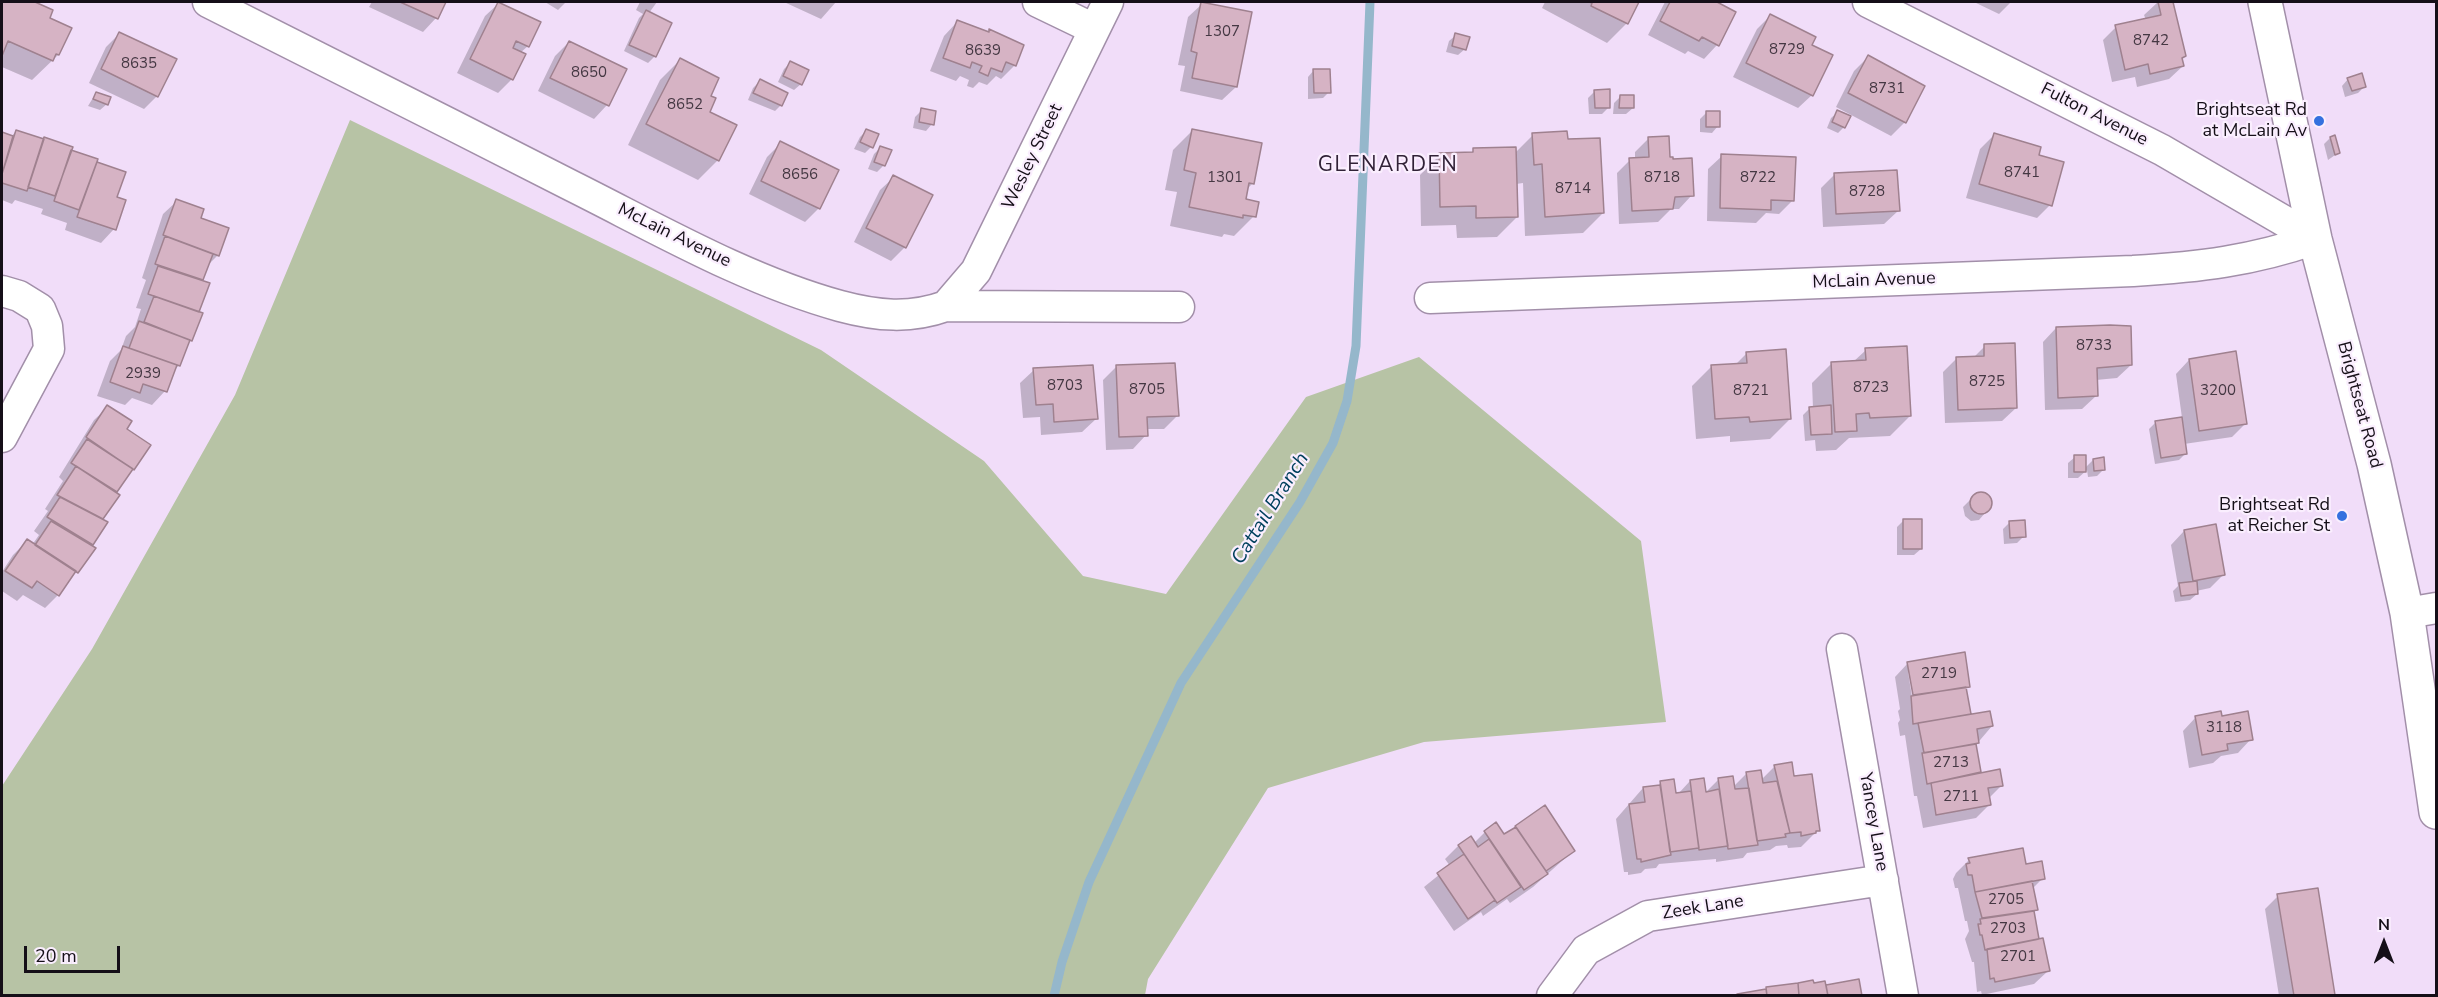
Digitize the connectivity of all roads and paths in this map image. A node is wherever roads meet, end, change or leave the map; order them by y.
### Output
1 (208, 2) edge
2 (1038, 2) edge
3 (1108, 2) edge
4 (1868, 2) edge
5 (2265, 2) edge
6 (1094, 29) junction
7 (2315, 239) junction
8 (2, 291) edge
9 (1430, 298) dead end
10 (946, 306) junction
11 (1179, 307) dead end
12 (2, 438) edge
13 (2422, 610) edge
14 (1842, 649) dead end
15 (2436, 812) edge
16 (1883, 880) junction
17 (1552, 996) edge
18 (1903, 996) edge

1 - 10 street, McLain Avenue
2 - 6 street
3 - 6 street, Wesley Street
4 - 7 street, Fulton Avenue
5 - 7 street, Brightseat Road
6 - 10 street, Wesley Street
7 - 9 street, McLain Avenue
7 - 13 street, Brightseat Road
8 - 12 street
10 - 11 street, McLain Avenue
13 - 15 street, Brightseat Road
14 - 16 street, Yancey Lane
16 - 17 street, Zeek Lane
16 - 18 street, Yancey Lane

